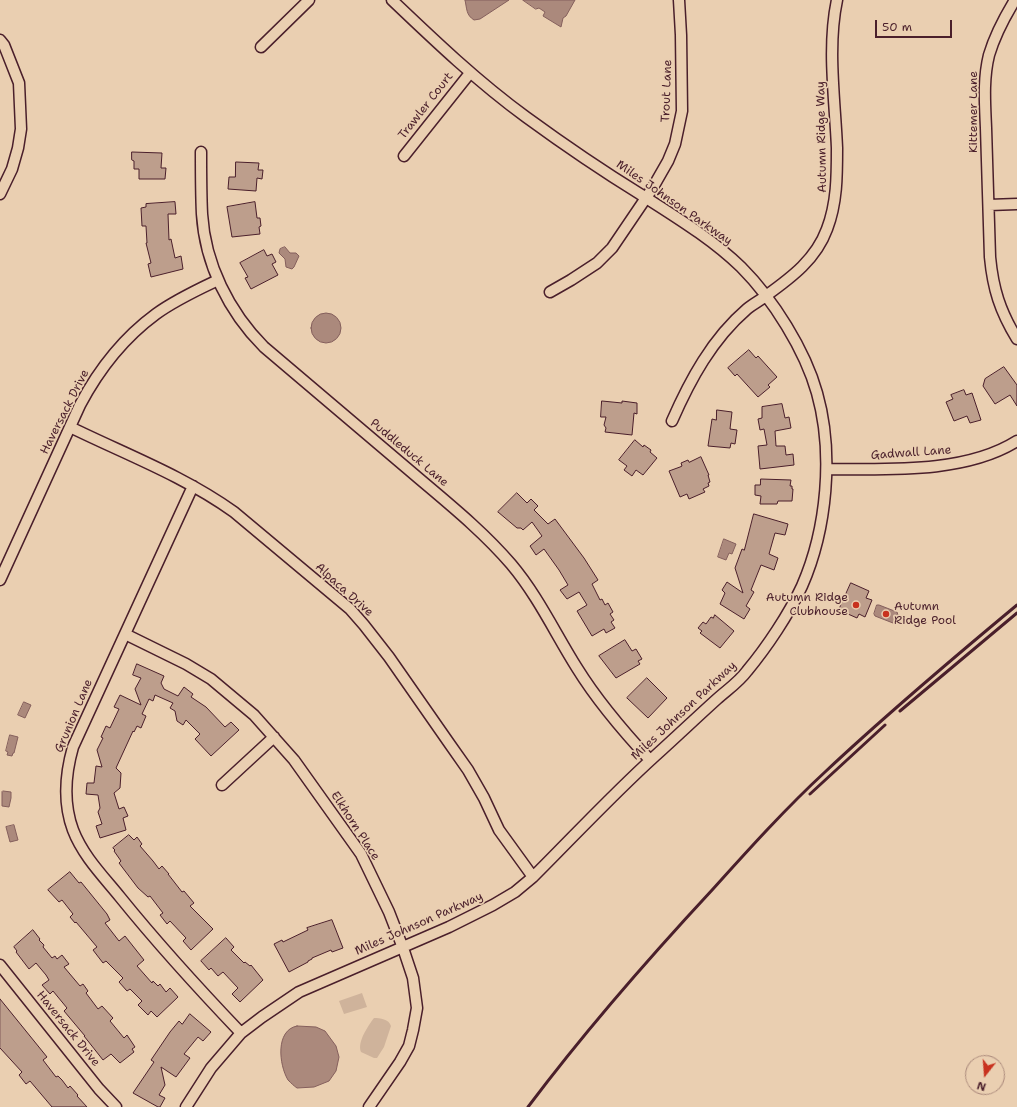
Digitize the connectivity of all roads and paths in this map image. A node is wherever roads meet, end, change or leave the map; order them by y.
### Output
1 (309, 0) edge
2 (392, 0) edge
3 (679, 0) edge
4 (838, 0) edge
5 (1015, 0) edge
6 (0, 40) edge
7 (261, 47) dead end
8 (470, 73) junction
9 (200, 152) dead end
10 (404, 156) dead end
11 (0, 194) edge
12 (645, 198) junction
13 (1017, 204) edge
14 (989, 206) junction
15 (218, 280) junction
16 (550, 292) dead end
17 (767, 296) junction
18 (1017, 339) edge
19 (672, 422) dead end
20 (70, 428) junction
21 (1017, 441) edge
22 (827, 468) junction
23 (193, 486) junction
24 (0, 580) edge
25 (125, 634) junction
26 (274, 737) junction
27 (650, 760) junction
28 (222, 785) dead end
29 (533, 877) junction
30 (403, 948) junction
31 (0, 965) edge
32 (241, 1033) junction
33 (116, 1107) edge
34 (186, 1107) edge
35 (369, 1107) edge

1 - 7 street
2 - 8 street, Miles Johnson Parkway
3 - 12 street, Trout Lane
4 - 17 street, Autumn Ridge Way
5 - 14 street, Kittemer Lane
6 - 11 street
8 - 10 street, Trawler Court
8 - 12 street, Miles Johnson Parkway
9 - 15 street, Puddleduck Lane
12 - 16 street, Trout Lane
12 - 17 street, Miles Johnson Parkway
13 - 14 street
14 - 18 street, Kittemer Lane
15 - 20 street, Haversack Drive
15 - 27 street, Puddleduck Lane
17 - 19 street, Autumn Ridge Way
17 - 22 street, Miles Johnson Parkway
20 - 23 street, Alpaca Drive
20 - 24 street, Haversack Drive
21 - 22 street, Gadwall Lane
22 - 27 street, Miles Johnson Parkway
23 - 25 street, Grunion Lane
23 - 29 street, Alpaca Drive
25 - 26 street, Elkhorn Place
25 - 32 street, Grunion Lane
26 - 28 street
26 - 30 street, Elkhorn Place
27 - 29 street, Miles Johnson Parkway
29 - 30 street, Miles Johnson Parkway
30 - 32 street, Miles Johnson Parkway
30 - 35 street, Elkhorn Place
31 - 33 street, Haversack Drive
32 - 34 street, Miles Johnson Parkway

